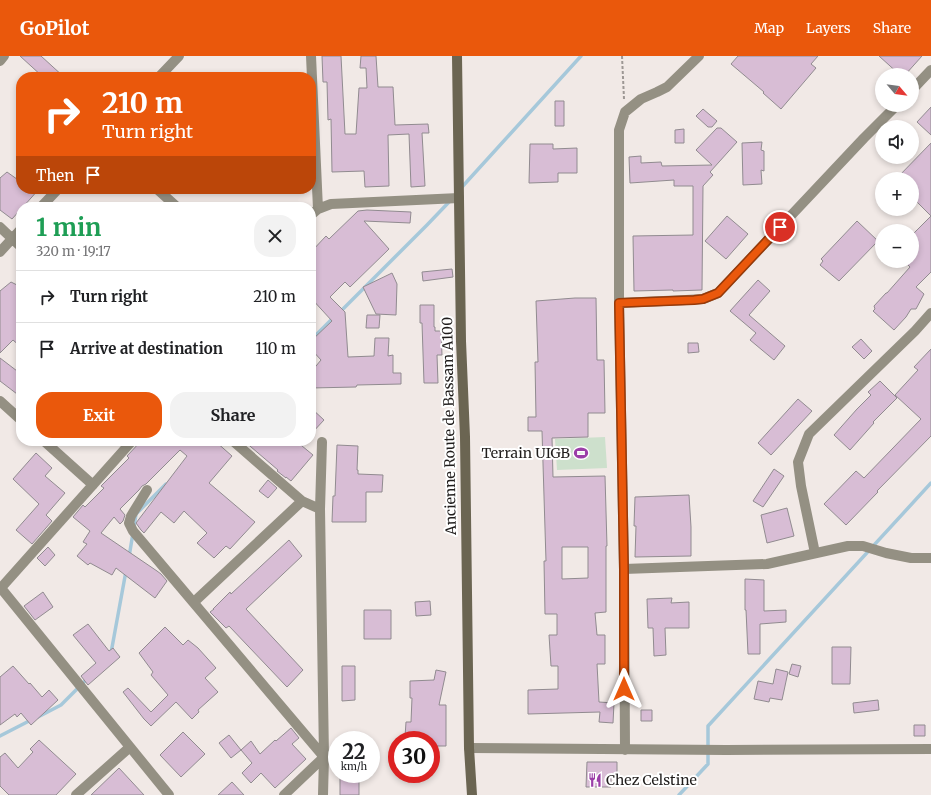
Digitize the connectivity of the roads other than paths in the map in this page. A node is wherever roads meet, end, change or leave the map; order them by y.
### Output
1 (4, 56) edge
2 (311, 56) edge
3 (457, 56) edge
4 (699, 56) edge
5 (175, 57) edge
6 (0, 61) edge
7 (931, 70) edge
8 (164, 72) edge
9 (311, 72) edge
10 (919, 83) edge
11 (890, 112) edge
12 (53, 194) edge
13 (163, 194) edge
14 (459, 198) junction
15 (46, 202) edge
16 (171, 202) edge
17 (316, 212) edge
18 (0, 227) edge
19 (16, 235) edge
20 (13, 239) junction
21 (16, 242) edge
22 (0, 252) edge
23 (619, 303) junction
24 (931, 313) edge
25 (0, 401) edge
26 (16, 415) edge
27 (322, 442) dead end
28 (50, 446) edge
29 (128, 446) edge
30 (239, 446) edge
31 (93, 485) junction
32 (147, 490) dead end
33 (302, 501) junction
34 (320, 510) junction
35 (815, 553) junction
36 (931, 558) edge
37 (624, 569) junction
38 (0, 588) edge
39 (194, 602) junction
40 (130, 747) junction
41 (469, 748) junction
42 (931, 749) edge
43 (625, 750) junction
44 (324, 757) junction
45 (76, 795) edge
46 (169, 795) edge
47 (284, 795) edge
48 (323, 795) edge
49 (472, 795) edge

1 - 6 street
2 - 9 street
3 - 14 main road, Ancienne Route de Bassam A100
4 - 23 street
5 - 8 street
7 - 10 street
11 - 23 street
12 - 15 street
13 - 16 street
14 - 17 street
14 - 41 main road, Ancienne Route de Bassam A100
18 - 20 street
19 - 20 street
20 - 21 street
20 - 22 street
23 - 37 street
24 - 35 street
25 - 26 street
27 - 34 street
28 - 31 street
29 - 31 street
30 - 33 street
31 - 38 street
32 - 39 street
33 - 34 street
33 - 39 street
34 - 44 street
35 - 36 street
35 - 37 street
37 - 43 street
38 - 40 street
39 - 44 street
40 - 45 street
40 - 46 street
41 - 43 street
41 - 49 main road, Ancienne Route de Bassam A100
42 - 43 street
44 - 47 street
44 - 48 street

